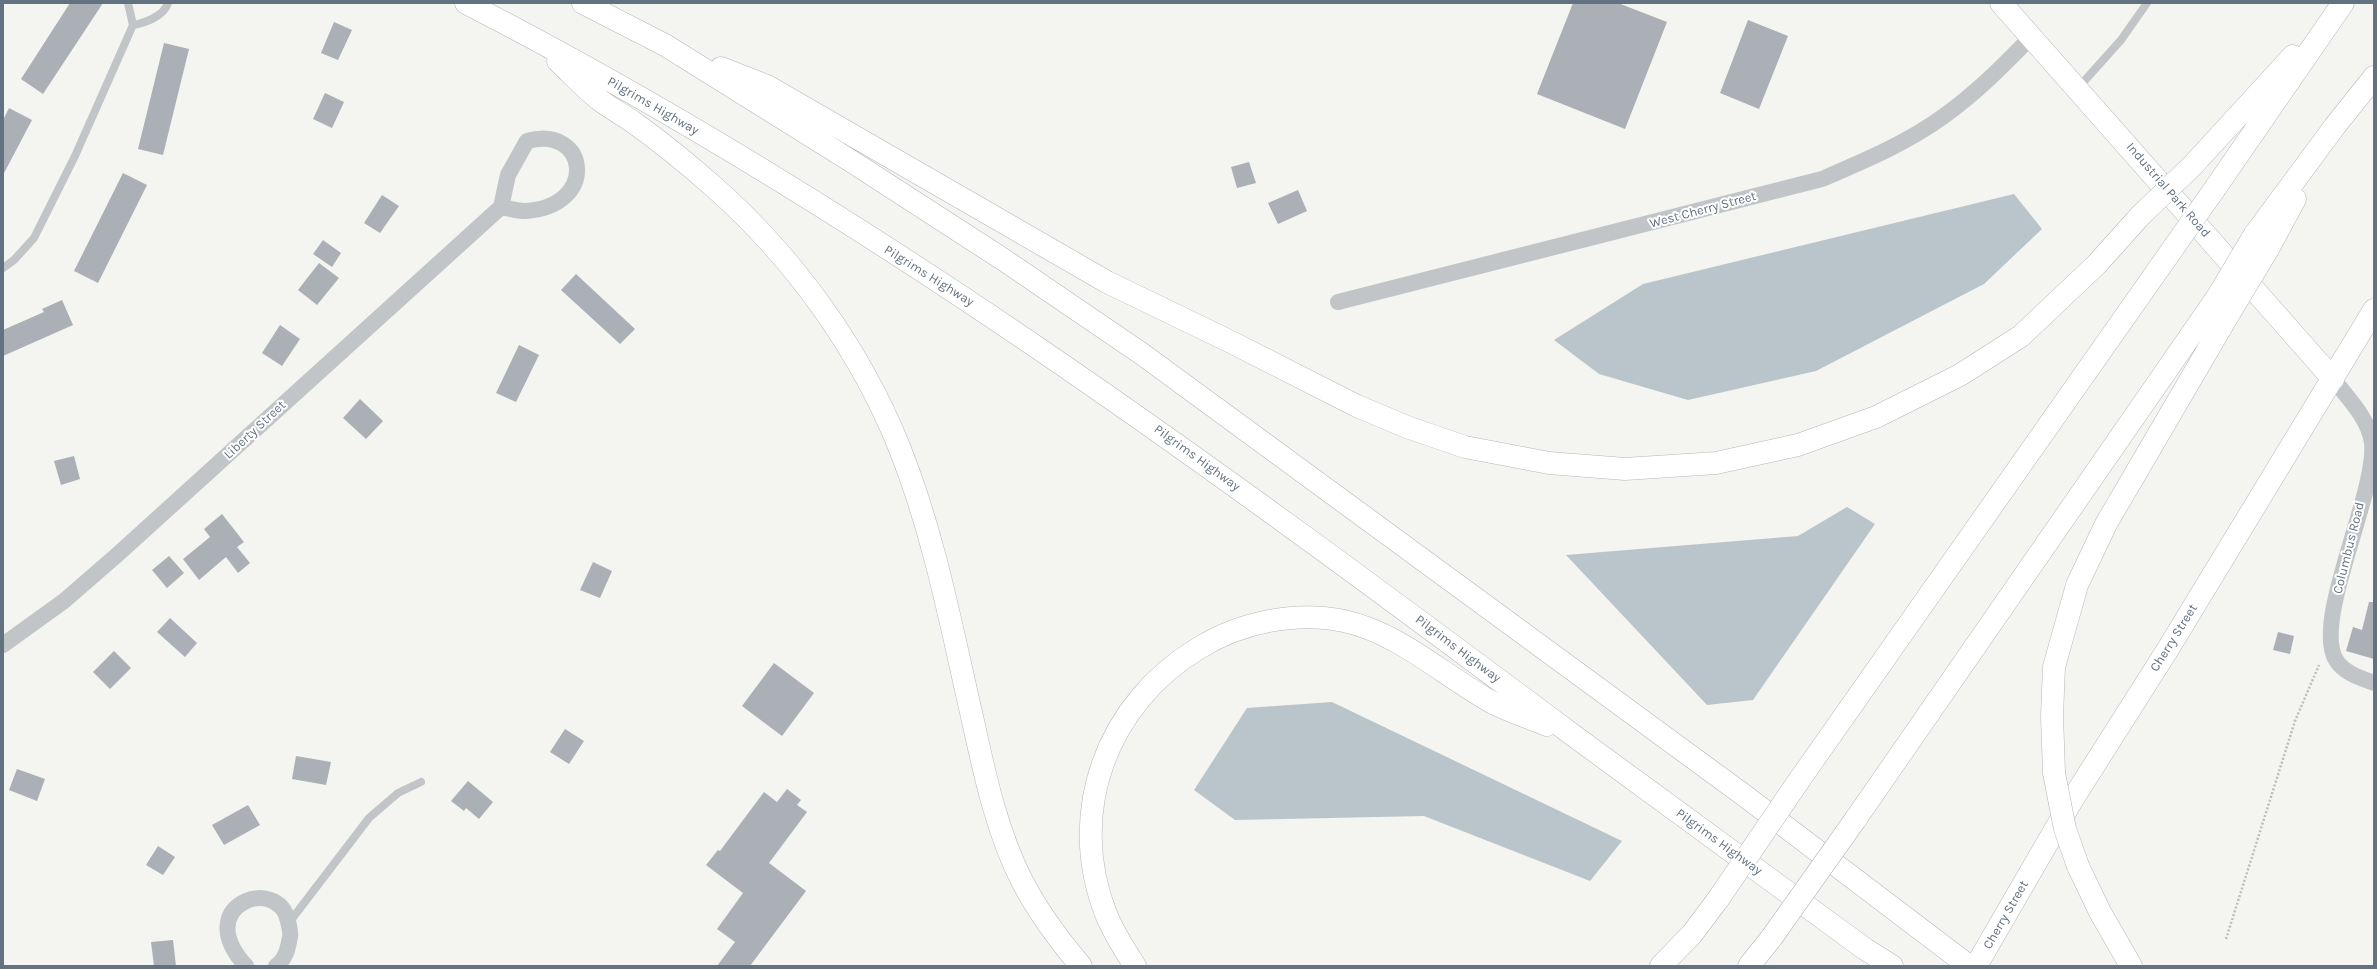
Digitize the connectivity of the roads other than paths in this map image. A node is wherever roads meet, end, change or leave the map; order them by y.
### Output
1 (128, 3) edge
2 (168, 3) edge
3 (466, 3) edge
4 (583, 3) edge
5 (2001, 3) edge
6 (2147, 3) edge
7 (2342, 3) edge
8 (133, 25) junction
9 (532, 37) junction
10 (2030, 38) junction
11 (665, 45) junction
12 (2374, 77) edge
13 (2077, 89) junction
14 (501, 207) junction
15 (3, 268) edge
16 (1338, 302) dead end
17 (2224, 304) junction
18 (2374, 310) edge
19 (2333, 379) junction
20 (3, 645) edge
21 (2374, 683) edge
22 (1574, 736) junction
23 (421, 782) dead end
24 (288, 924) junction
25 (246, 966) edge
26 (276, 966) edge
27 (1081, 966) edge
28 (1135, 966) edge
29 (1661, 966) edge
30 (1748, 966) edge
31 (1892, 966) edge
32 (1969, 966) edge
33 (1976, 966) edge
34 (2131, 966) edge

1 - 8 lane
2 - 8 lane
3 - 9 main road, Pilgrims Highway
4 - 11 main road
5 - 10 main road, Industrial Park Road
6 - 13 lane
7 - 11 main road, bridge
7 - 29 main road, bridge
8 - 15 lane
9 - 22 main road, Pilgrims Highway
9 - 27 main road
10 - 13 main road, Industrial Park Road
10 - 16 street, West Cherry Street
11 - 32 main road
12 - 17 main road, bridge
13 - 19 main road, Industrial Park Road
14 - 14 street
14 - 20 street, Liberty Street
17 - 30 main road, bridge
17 - 34 main road, bridge
18 - 19 main road, Cherry Street
19 - 21 street, Columbus Road
19 - 33 main road, Cherry Street
22 - 28 main road
22 - 31 main road, Pilgrims Highway
23 - 24 lane
24 - 25 street
24 - 26 street

